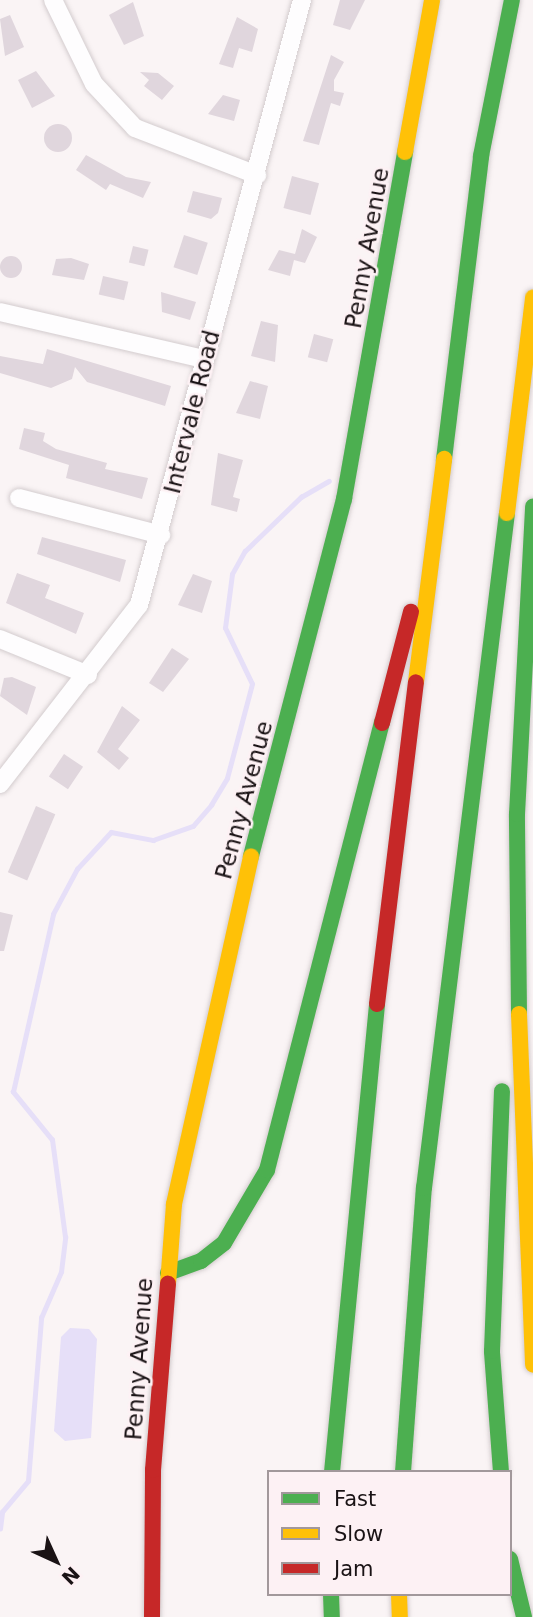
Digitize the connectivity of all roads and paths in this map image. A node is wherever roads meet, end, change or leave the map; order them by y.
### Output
1 (53, 0) edge
2 (302, 0) edge
3 (432, 0) edge
4 (512, 0) edge
5 (257, 175) junction
6 (533, 298) edge
7 (0, 312) edge
8 (204, 359) junction
9 (449, 449) junction
10 (19, 498) dead end
11 (533, 506) edge
12 (161, 536) junction
13 (0, 639) edge
14 (88, 675) junction
15 (0, 784) edge
16 (517, 814) junction
17 (168, 1273) junction
18 (533, 1365) edge
19 (332, 1470) edge
20 (403, 1470) edge
21 (501, 1470) edge
22 (512, 1567) edge
23 (331, 1596) edge
24 (399, 1596) edge
25 (152, 1617) edge
26 (332, 1617) edge
27 (400, 1617) edge
28 (524, 1617) edge

1 - 5 street
2 - 5 street, Intervale Road
3 - 17 main road, Penny Avenue
4 - 9 main road
5 - 8 street, Intervale Road
6 - 20 main road
7 - 8 street
8 - 12 street, Intervale Road
9 - 17 main road
9 - 19 main road
10 - 12 street
11 - 16 main road
12 - 14 street, Intervale Road
13 - 14 street
14 - 15 street, Intervale Road
16 - 18 main road
16 - 21 main road
17 - 25 main road, Penny Avenue
22 - 28 main road
23 - 26 main road
24 - 27 main road

